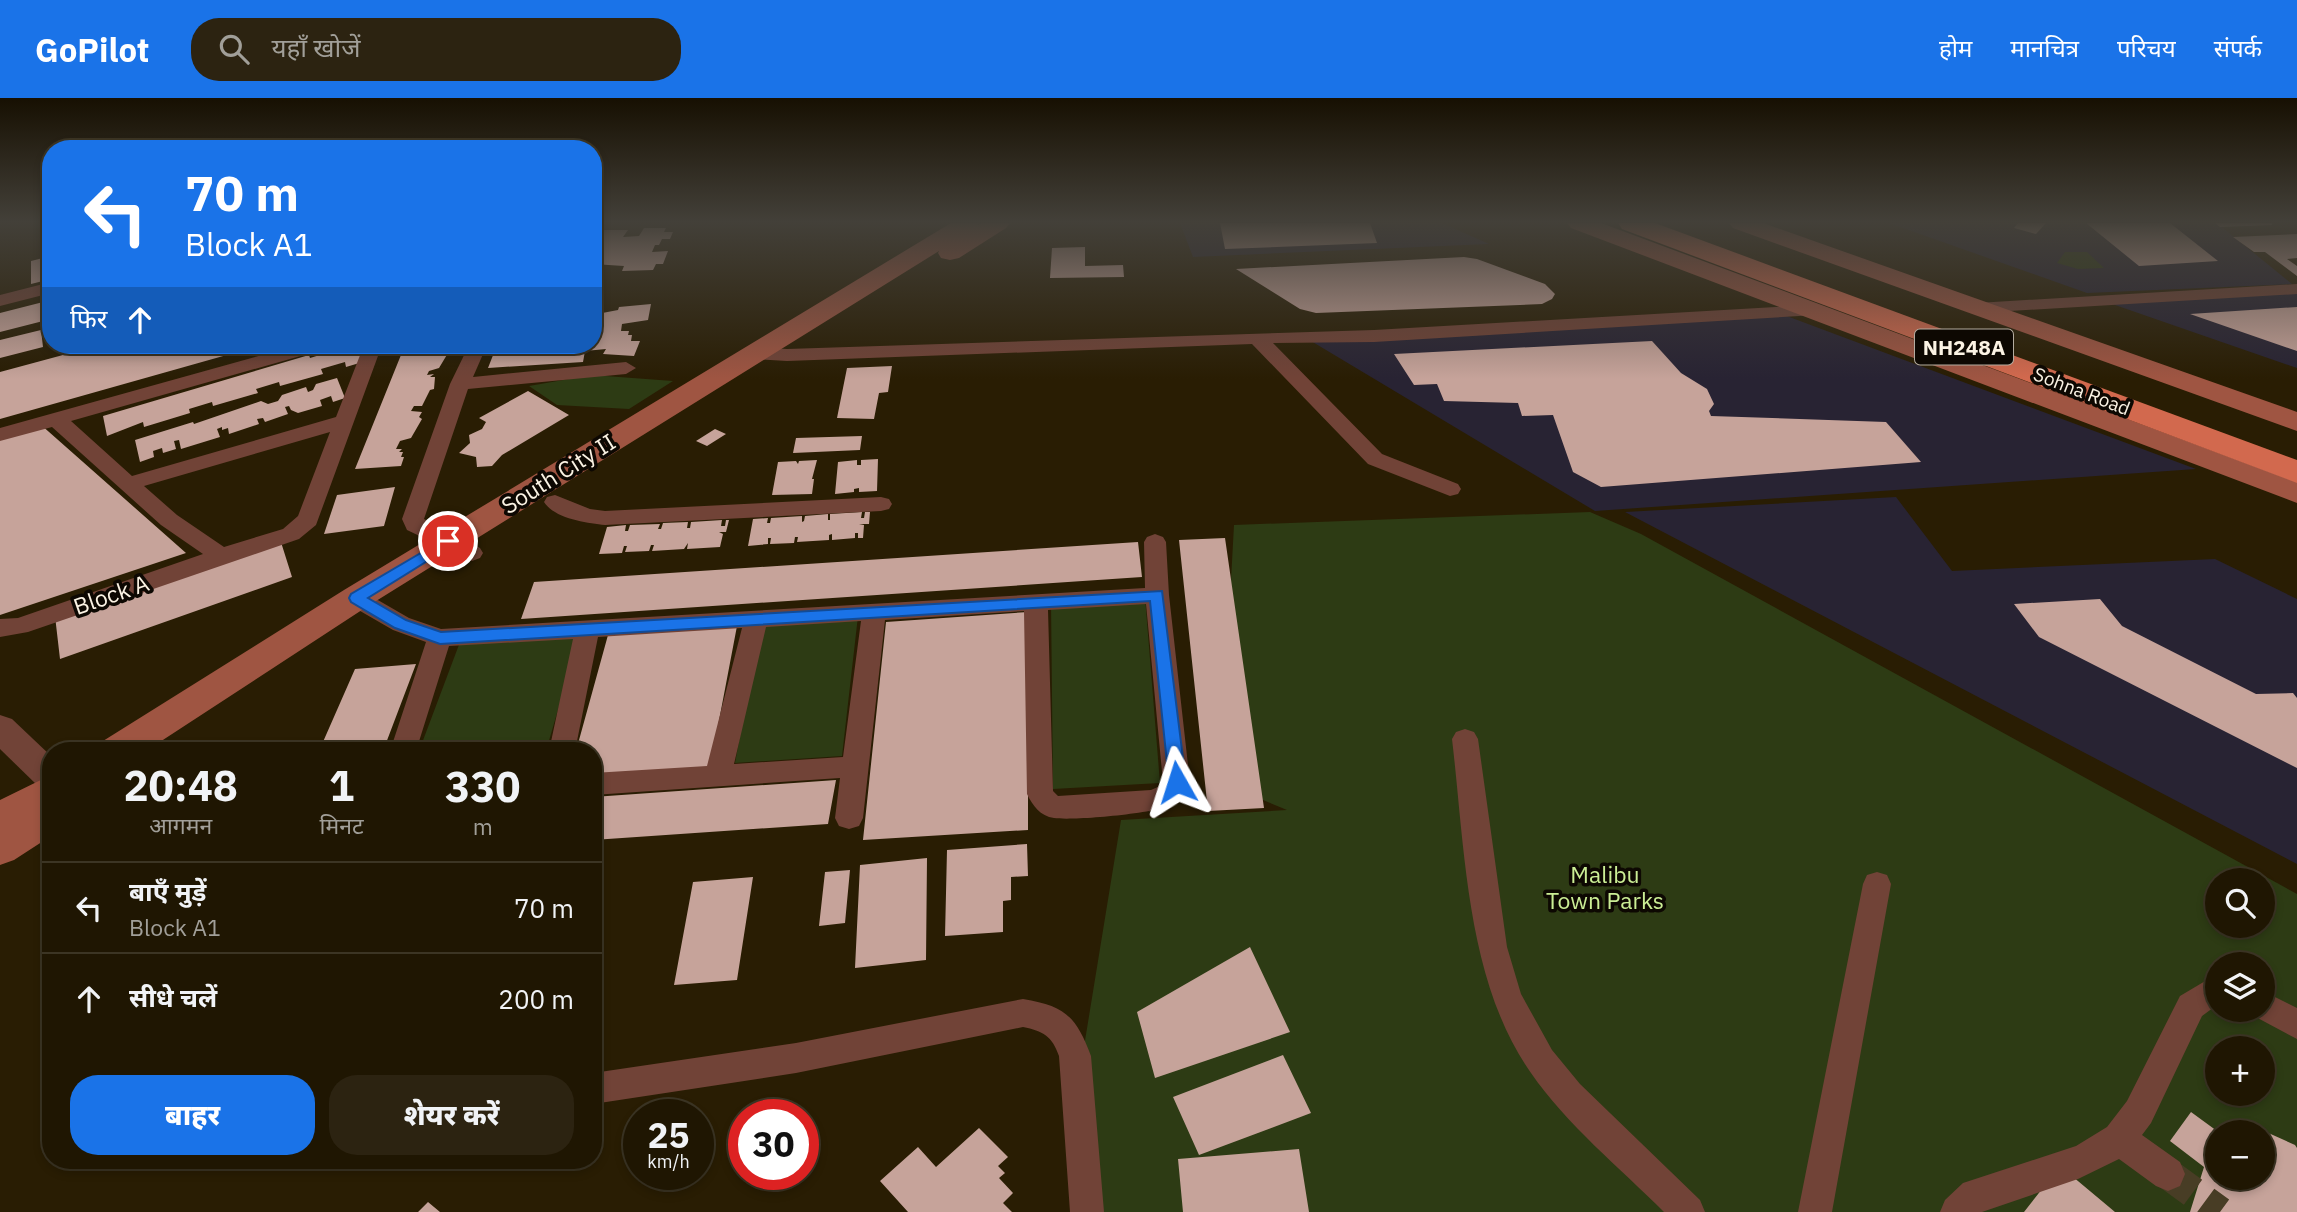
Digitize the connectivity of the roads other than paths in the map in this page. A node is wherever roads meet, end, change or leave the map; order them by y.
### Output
1 (882, 275) edge
2 (915, 275) edge
3 (1715, 275) edge
4 (1770, 275) edge
5 (1824, 275) edge
6 (1885, 275) edge
7 (2297, 289) edge
8 (42, 290) edge
9 (0, 301) edge
10 (1977, 308) junction
11 (1810, 311) junction
12 (1257, 338) junction
13 (754, 353) junction
14 (257, 354) edge
15 (370, 354) edge
16 (474, 354) edge
17 (787, 355) junction
18 (626, 368) dead end
19 (460, 384) junction
20 (57, 419) junction
21 (346, 421) junction
22 (2297, 422) edge
23 (0, 435) edge
24 (2297, 447) edge
25 (2297, 472) edge
26 (128, 484) junction
27 (1450, 489) dead end
28 (2297, 493) edge
29 (555, 502) junction
30 (881, 504) dead end
31 (1155, 542) dead end
32 (460, 547) junction
33 (221, 556) junction
34 (1157, 595) junction
35 (1036, 602) junction
36 (367, 605) junction
37 (874, 612) junction
38 (756, 619) junction
39 (0, 628) edge
40 (587, 629) junction
41 (440, 638) junction
42 (0, 729) edge
43 (1465, 739) dead end
44 (131, 742) edge
45 (169, 742) edge
46 (406, 742) edge
47 (564, 742) edge
48 (854, 767) junction
49 (42, 769) edge
50 (718, 776) junction
51 (602, 783) edge
52 (42, 797) edge
53 (20, 813) edge
54 (849, 818) dead end
55 (0, 848) edge
56 (1877, 884) dead end
57 (2205, 996) edge
58 (2275, 1012) edge
59 (2297, 1025) edge
60 (602, 1088) edge
61 (2119, 1139) junction
62 (2168, 1174) tunnel mouth
63 (1087, 1212) edge
64 (1688, 1212) edge
65 (1815, 1212) edge
66 (1957, 1212) edge

1 - 13 main road, South City II
2 - 17 main road, South City II
3 - 11 main road
4 - 25 highway, Sohna Road / NH248A
5 - 24 highway, Sohna Road / NH248A
6 - 10 main road
7 - 10 street
8 - 9 street
10 - 22 main road
11 - 12 street
11 - 28 main road
12 - 17 street
12 - 27 street
13 - 17 street
13 - 32 main road, South City II
14 - 20 street
15 - 21 street, Block A
16 - 19 street
17 - 29 main road, South City II
18 - 19 street
19 - 32 street
20 - 23 street
20 - 26 street
21 - 26 street
21 - 33 street, Block A
26 - 33 street
29 - 30 street
29 - 32 main road, South City II
31 - 34 street
32 - 36 main road, South City II
33 - 39 street, Block A
34 - 35 street
34 - 35 street
35 - 37 street
36 - 41 street
36 - 44 main road, South City II
36 - 45 main road, South City II
37 - 38 street
37 - 48 street
38 - 40 street
38 - 50 street
40 - 41 street
40 - 47 street
41 - 46 street
42 - 49 street
43 - 64 street
48 - 50 street
48 - 54 street
50 - 51 street
52 - 53 main road
53 - 55 main road
56 - 65 street
57 - 61 street
58 - 59 street
60 - 63 street
61 - 62 street
61 - 66 street

